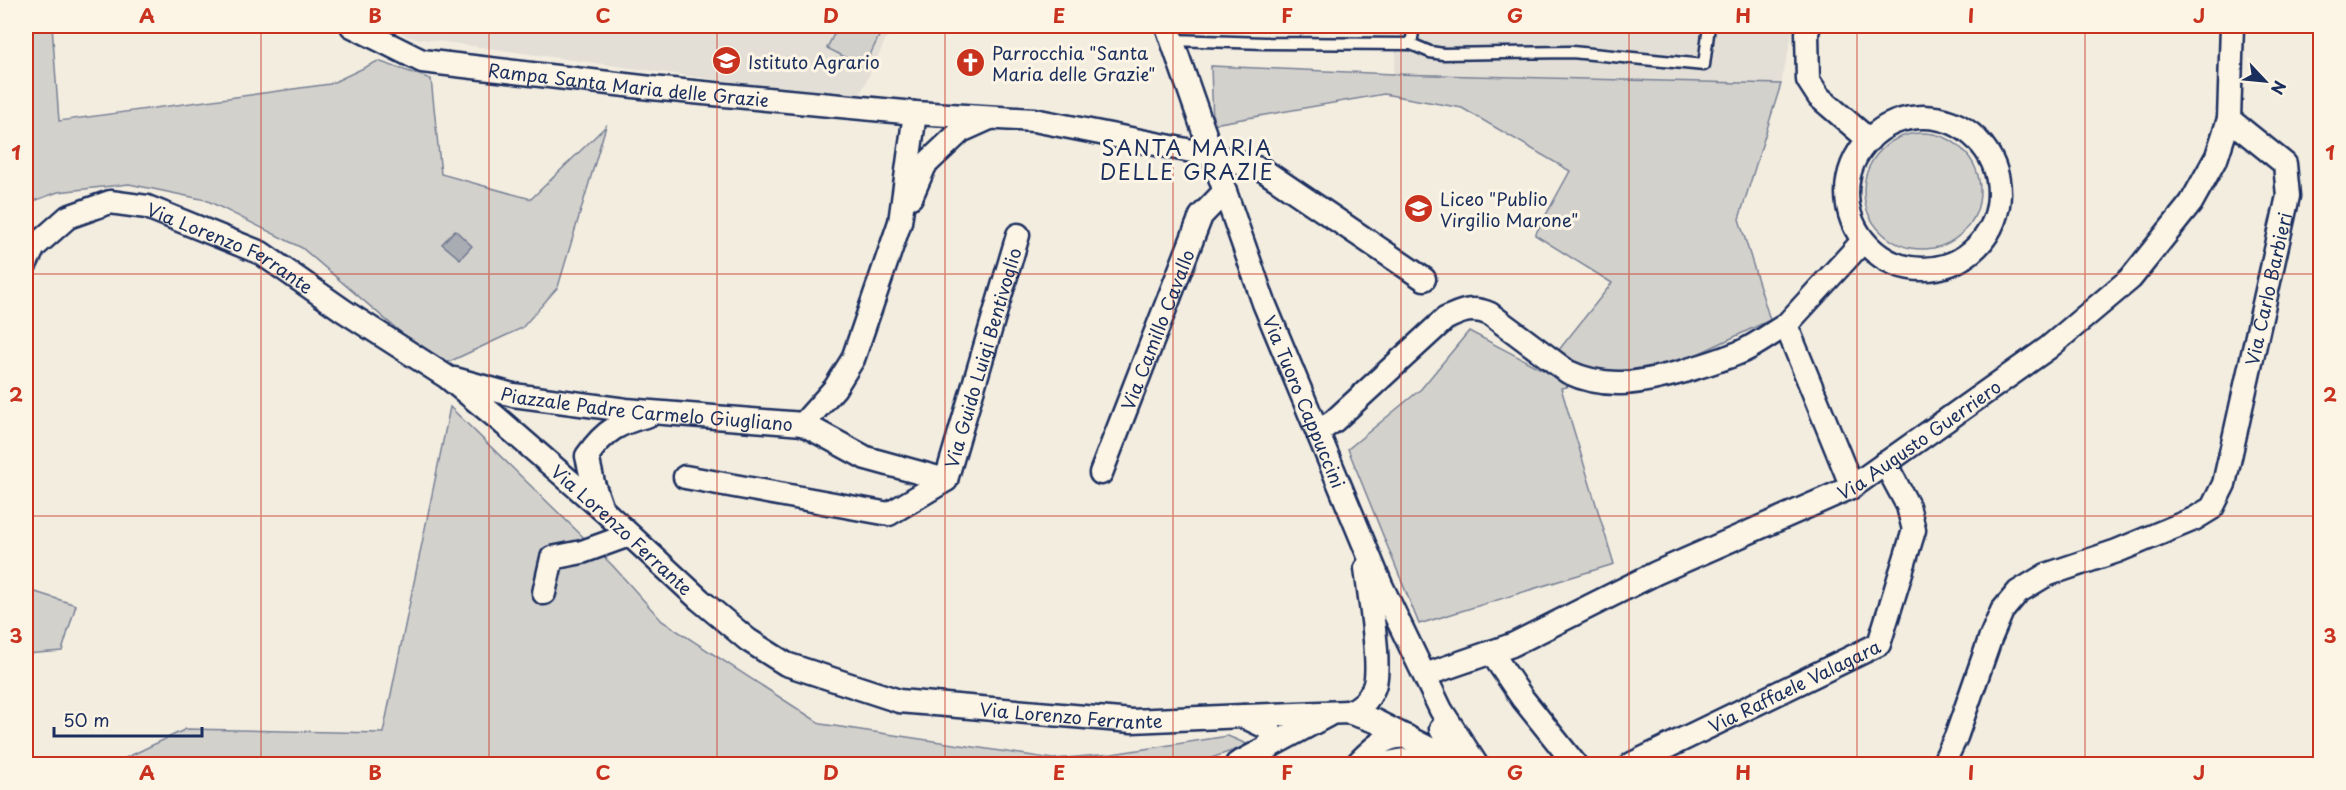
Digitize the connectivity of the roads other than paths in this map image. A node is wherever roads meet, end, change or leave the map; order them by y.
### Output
1 (352, 26) edge
2 (1414, 26) edge
3 (1709, 26) edge
4 (1809, 26) edge
5 (2232, 26) edge
6 (1169, 33) edge
7 (1411, 44) junction
8 (915, 113) junction
9 (994, 116) junction
10 (2229, 119) junction
11 (1869, 140) junction
12 (1212, 155) junction
13 (1225, 191) junction
14 (900, 222) junction
15 (1017, 235) dead end
16 (1863, 241) junction
17 (26, 263) edge
18 (1424, 279) dead end
19 (1786, 325) junction
20 (447, 377) junction
21 (659, 412) junction
22 (803, 424) junction
23 (1318, 432) junction
24 (1885, 463) junction
25 (1101, 473) dead end
26 (685, 477) dead end
27 (946, 480) junction
28 (1852, 487) junction
29 (603, 510) junction
30 (629, 535) junction
31 (1362, 540) junction
32 (544, 593) dead end
33 (1491, 652) junction
34 (1425, 675) junction
35 (1441, 710) junction
36 (1341, 711) junction
37 (1243, 717) junction
38 (1407, 737) junction
39 (1269, 748) junction
40 (1237, 765) edge
41 (1357, 765) edge
42 (1383, 765) edge
43 (1421, 765) edge
44 (1476, 765) edge
45 (1575, 765) edge
46 (1632, 765) edge
47 (1943, 765) edge

1 - 8 street, Rampa Santa Maria delle Grazie
2 - 7 lane
3 - 7 lane
4 - 11 street
5 - 10 street, Via Augusto Guerriero
6 - 7 lane
6 - 12 street, Via Tuoro Cappuccini
8 - 9 street, Rampa Santa Maria delle Grazie
8 - 14 street, Piazzale Padre Carmelo Giugliano
9 - 12 street, Rampa Santa Maria delle Grazie
9 - 14 street, Piazzale Padre Carmelo Giugliano
10 - 24 street, Via Augusto Guerriero
10 - 47 street, Via Carlo Barbieri
11 - 16 street
11 - 16 street
12 - 13 street, Via Tuoro Cappuccini
12 - 18 street, Rampa Santa Maria delle Grazie
13 - 23 street, Via Tuoro Cappuccini
13 - 25 street, Via Camillo Cavallo
14 - 22 street, Piazzale Padre Carmelo Giugliano
15 - 27 street, Via Guido Luigi Bentivoglio
16 - 19 street
17 - 20 street, Via Lorenzo Ferrante
19 - 23 street
19 - 28 street
20 - 21 street, Piazzale Padre Carmelo Giugliano
20 - 29 street, Via Lorenzo Ferrante
21 - 22 street, Piazzale Padre Carmelo Giugliano
21 - 29 street
22 - 27 street, Via Guido Luigi Bentivoglio
23 - 31 street, Via Tuoro Cappuccini
24 - 28 street, Via Augusto Guerriero
24 - 46 street, Via Raffaele Valagara
26 - 27 street, Via Guido Luigi Bentivoglio
28 - 33 street, Via Augusto Guerriero
29 - 30 street, Via Lorenzo Ferrante
30 - 32 street
30 - 37 street, Via Lorenzo Ferrante
31 - 34 street, Via Tuoro Cappuccini
31 - 36 street
33 - 34 street, Via Augusto Guerriero
33 - 45 street
34 - 35 street, Via Tuoro Cappuccini
35 - 38 street
35 - 44 street, Via Tuoro Cappuccini
36 - 37 street
36 - 38 street
36 - 39 street
37 - 39 street, Via Lorenzo Ferrante
38 - 41 street
39 - 40 street
42 - 43 street

